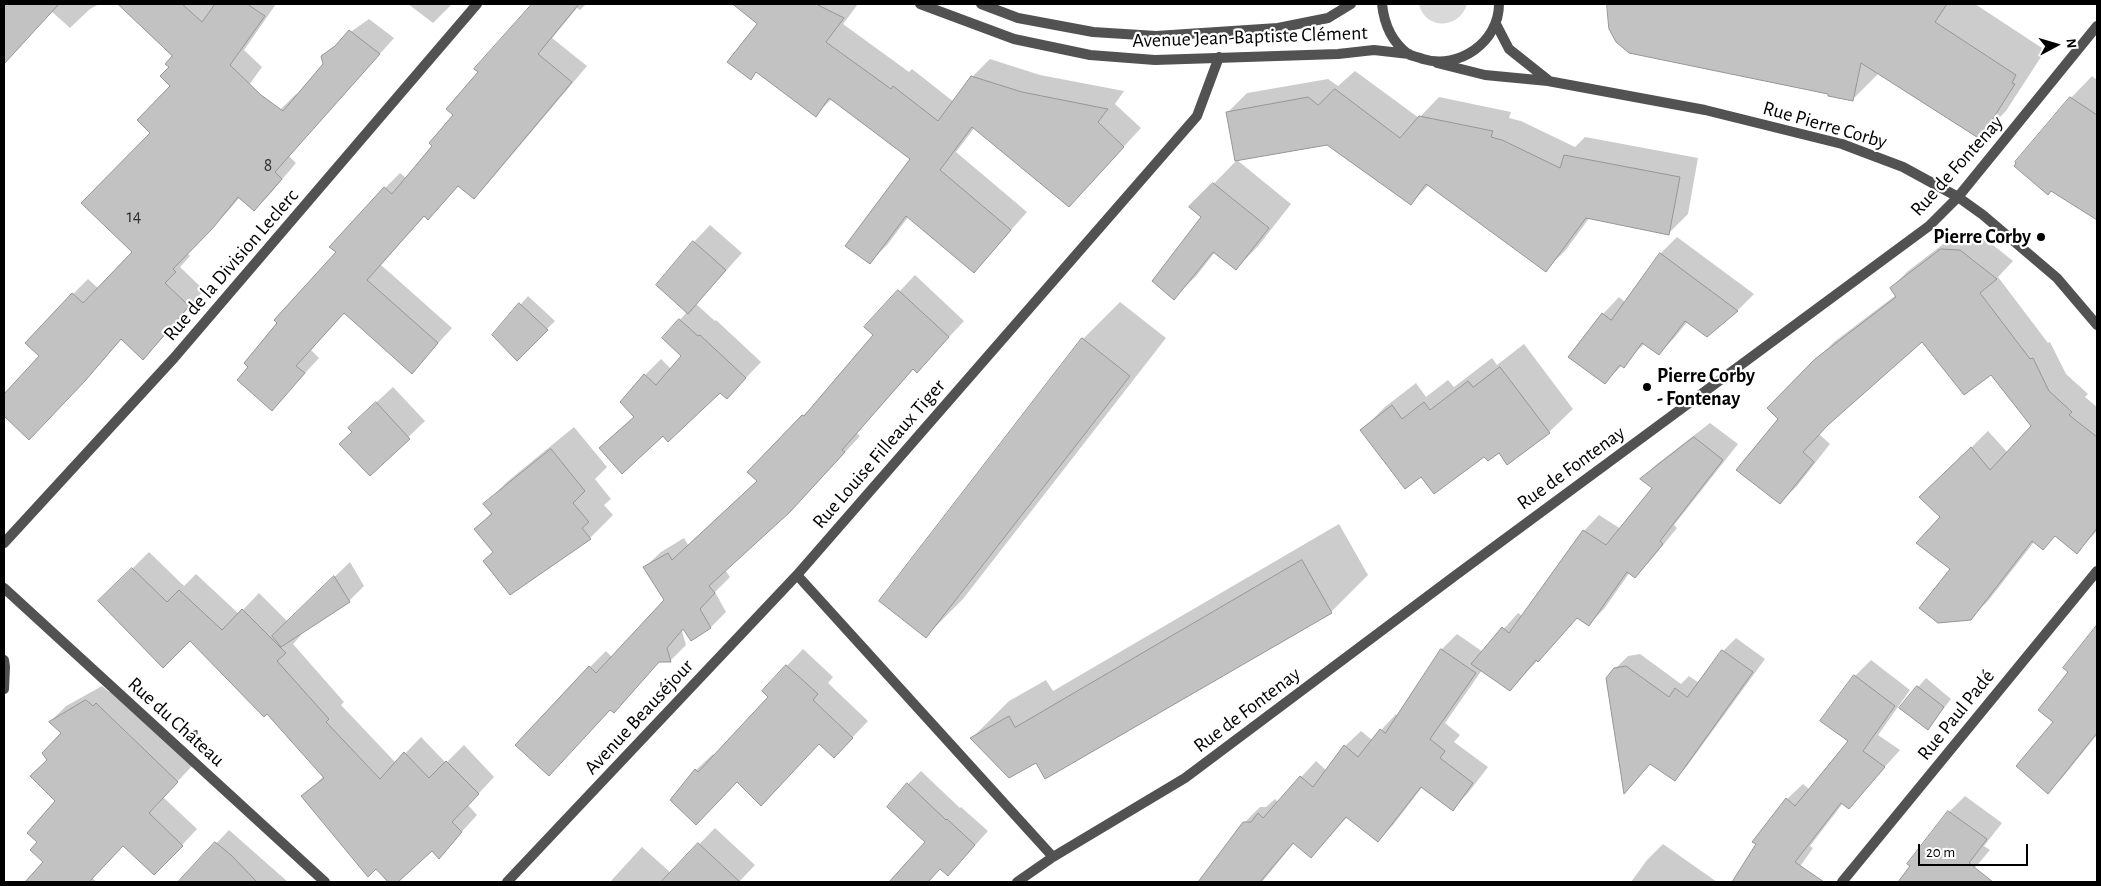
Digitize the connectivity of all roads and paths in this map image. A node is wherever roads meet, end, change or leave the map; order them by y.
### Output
1 (477, 4) edge
2 (920, 4) edge
3 (981, 4) edge
4 (1351, 4) edge
5 (1382, 4) edge
6 (1501, 5) edge
7 (1496, 24) junction
8 (2097, 26) edge
9 (1409, 54) junction
10 (1220, 57) junction
11 (1429, 60) junction
12 (1548, 81) junction
13 (1958, 197) junction
14 (2097, 326) edge
15 (4, 543) edge
16 (2097, 570) edge
17 (797, 575) junction
18 (4, 588) edge
19 (4, 660) edge
20 (4, 689) edge
21 (1053, 857) junction
22 (325, 882) edge
23 (507, 882) edge
24 (1017, 882) edge
25 (1842, 882) edge

1 - 15 street, Rue de la Division Leclerc
2 - 10 street, Avenue Jean-Baptiste Clément
3 - 4 street, Avenue Jean-Baptiste Clément
5 - 9 street
6 - 7 street
7 - 11 street
7 - 12 street, Rue Pierre Corby
8 - 13 street, Rue de Fontenay
9 - 10 street, Avenue Jean-Baptiste Clément
9 - 11 street, Avenue Jean-Baptiste Clément
10 - 17 street, Rue Louise Filleaux Tiger
11 - 12 street, Rue Pierre Corby
12 - 13 street, Rue Pierre Corby
13 - 14 street, Rue Pierre Corby
13 - 21 street, Rue de Fontenay
16 - 25 street, Rue Paul Padé
17 - 21 street
17 - 23 street, Avenue Beauséjour
18 - 22 street, Rue du Château
19 - 20 street
21 - 24 street, Rue de Fontenay

